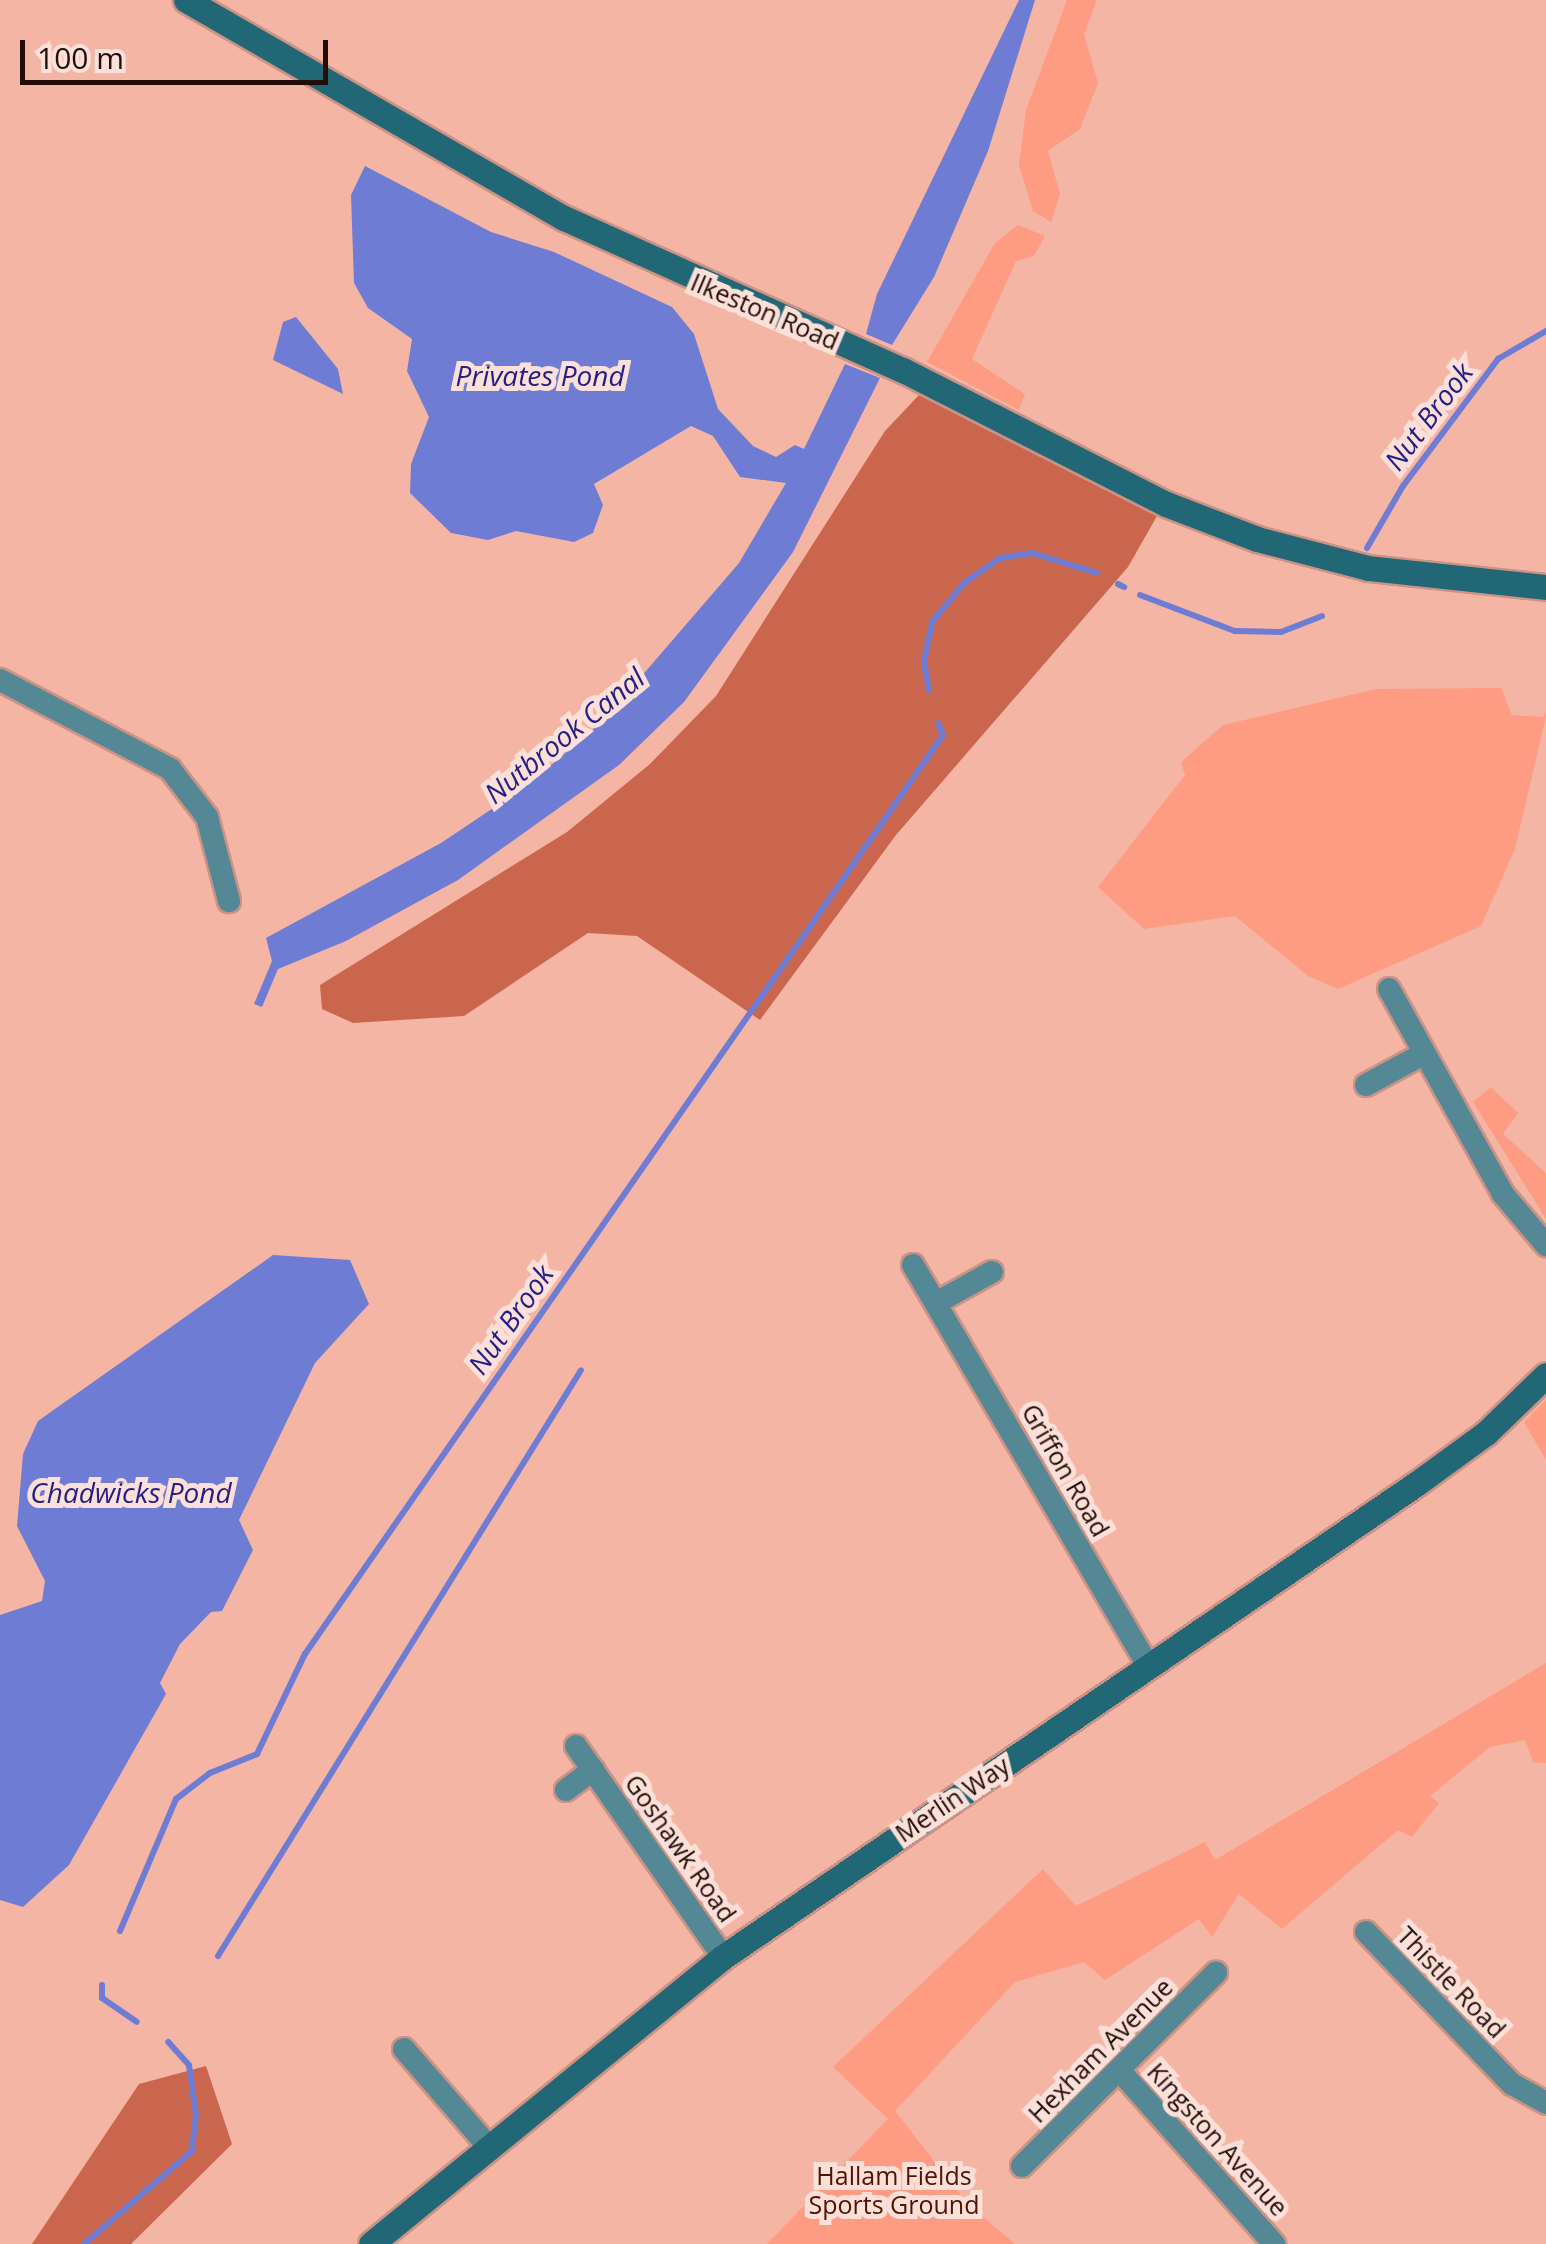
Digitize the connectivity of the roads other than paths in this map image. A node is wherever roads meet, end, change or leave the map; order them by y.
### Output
1 (186, 0) edge
2 (1546, 587) edge
3 (0, 680) edge
4 (229, 900) dead end
5 (1389, 989) dead end
6 (1423, 1054) junction
7 (1366, 1085) dead end
8 (1546, 1245) edge
9 (913, 1265) dead end
10 (992, 1272) dead end
11 (936, 1303) junction
12 (1546, 1374) edge
13 (1148, 1665) junction
14 (576, 1746) dead end
15 (593, 1770) junction
16 (566, 1790) dead end
17 (1366, 1932) dead end
18 (723, 1957) junction
19 (1216, 1974) dead end
20 (404, 2049) dead end
21 (1120, 2070) junction
22 (1546, 2103) edge
23 (488, 2146) junction
24 (1022, 2166) dead end
25 (371, 2244) edge
26 (1274, 2244) edge

1 - 2 street, Ilkeston Road
3 - 4 street
5 - 6 street
6 - 7 street
6 - 8 street
9 - 11 street, Griffon Road
10 - 11 street
11 - 13 street, Griffon Road
12 - 13 street, Merlin Way
13 - 18 street, Merlin Way
14 - 15 street, Goshawk Road
15 - 16 street, Goshawk Road
15 - 18 street, Goshawk Road
17 - 22 street, Thistle Road
18 - 23 street, Merlin Way
19 - 21 street, Hexham Avenue
20 - 23 street
21 - 24 street, Hexham Avenue
21 - 26 street, Kingston Avenue
23 - 25 street, Merlin Way

